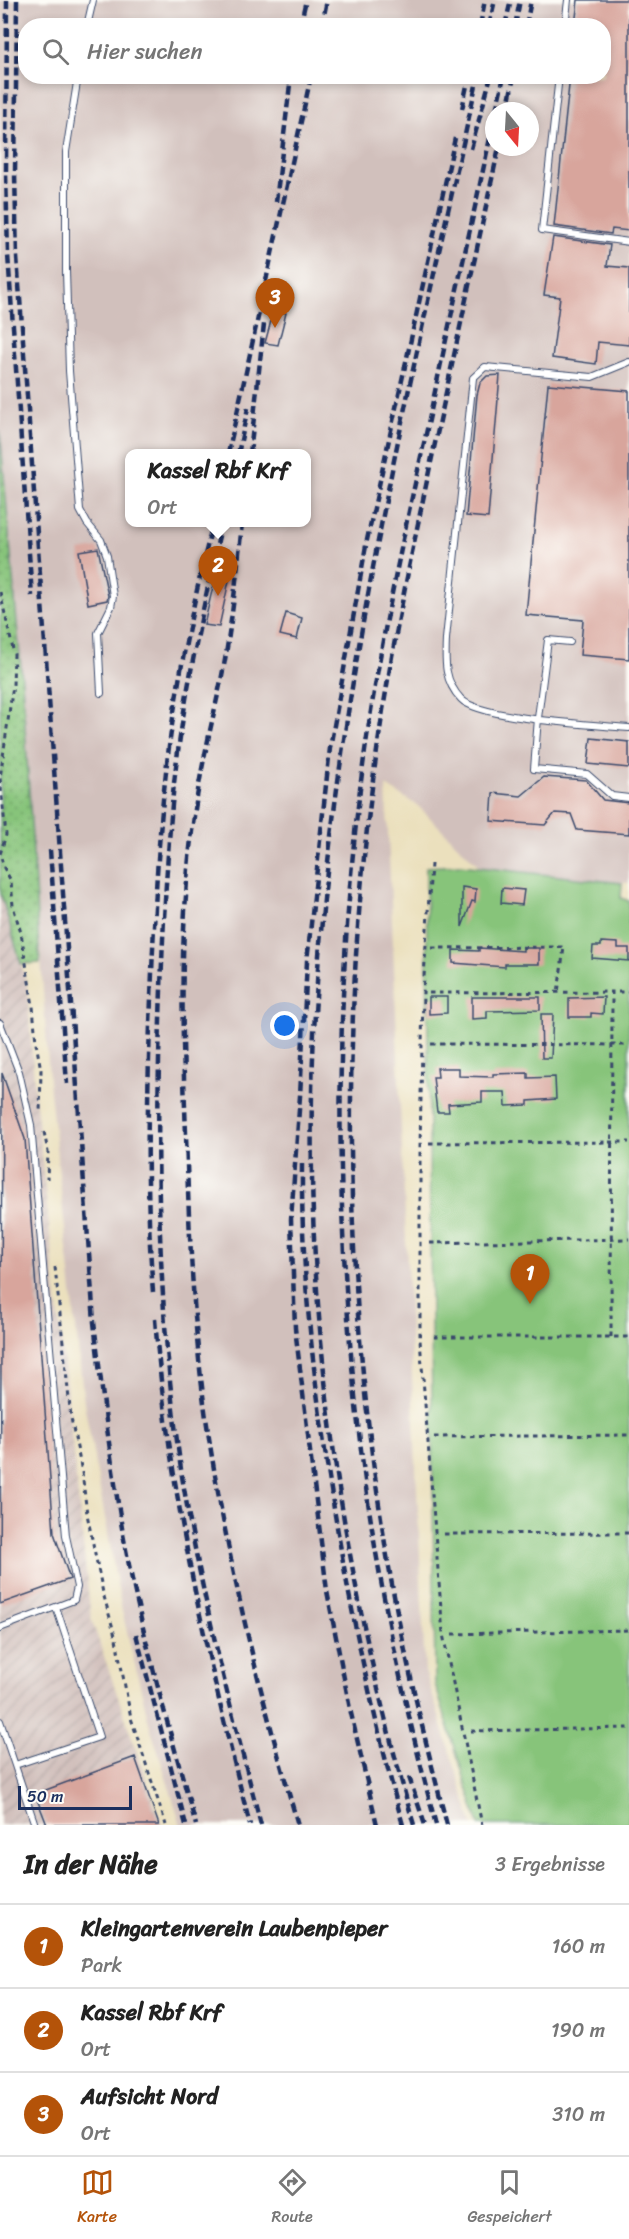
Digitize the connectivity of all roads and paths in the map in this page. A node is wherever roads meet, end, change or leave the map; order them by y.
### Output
1 (93, 0) edge
2 (568, 0) edge
3 (89, 18) edge
4 (566, 18) edge
5 (77, 84) edge
6 (558, 84) edge
7 (629, 242) edge
8 (629, 362) edge
9 (0, 592) edge
10 (570, 642) dead end
11 (101, 693) dead end
12 (538, 718) junction
13 (629, 728) edge
14 (0, 794) edge
15 (629, 798) edge
16 (431, 864) dead end
17 (432, 948) dead end
18 (629, 992) edge
19 (429, 993) dead end
20 (558, 993) junction
21 (612, 993) junction
22 (0, 1023) edge
23 (431, 1044) dead end
24 (629, 1045) edge
25 (612, 1046) junction
26 (40, 1116) dead end
27 (42, 1125) dead end
28 (612, 1142) junction
29 (629, 1142) edge
30 (429, 1143) dead end
31 (47, 1185) dead end
32 (610, 1239) junction
33 (629, 1239) edge
34 (430, 1243) dead end
35 (54, 1258) dead end
36 (434, 1337) dead end
37 (611, 1337) junction
38 (629, 1337) edge
39 (629, 1435) edge
40 (434, 1437) dead end
41 (629, 1533) edge
42 (444, 1534) dead end
43 (56, 1607) junction
44 (0, 1628) edge
45 (629, 1630) edge
46 (452, 1634) dead end
47 (0, 1721) edge
48 (629, 1728) edge
49 (471, 1731) dead end
50 (15, 1765) junction
51 (35, 1825) edge
52 (166, 1825) edge
53 (482, 1825) edge

1 - 3 lane
2 - 4 lane
5 - 11 lane
6 - 7 lane
8 - 12 lane
9 - 14 path
10 - 12 lane
12 - 13 lane
12 - 15 lane
14 - 26 path
16 - 53 path
17 - 20 path
18 - 21 path
19 - 20 path
20 - 21 path
21 - 25 path
22 - 43 lane
23 - 25 path
24 - 25 path
25 - 28 path
27 - 31 path
28 - 29 path
28 - 30 path
28 - 32 path
32 - 33 path
32 - 34 path
32 - 37 path
35 - 52 path
36 - 37 path
37 - 38 path
39 - 40 path
41 - 42 path
43 - 44 lane
43 - 50 lane
45 - 46 path
47 - 50 lane
48 - 49 path
50 - 51 lane

